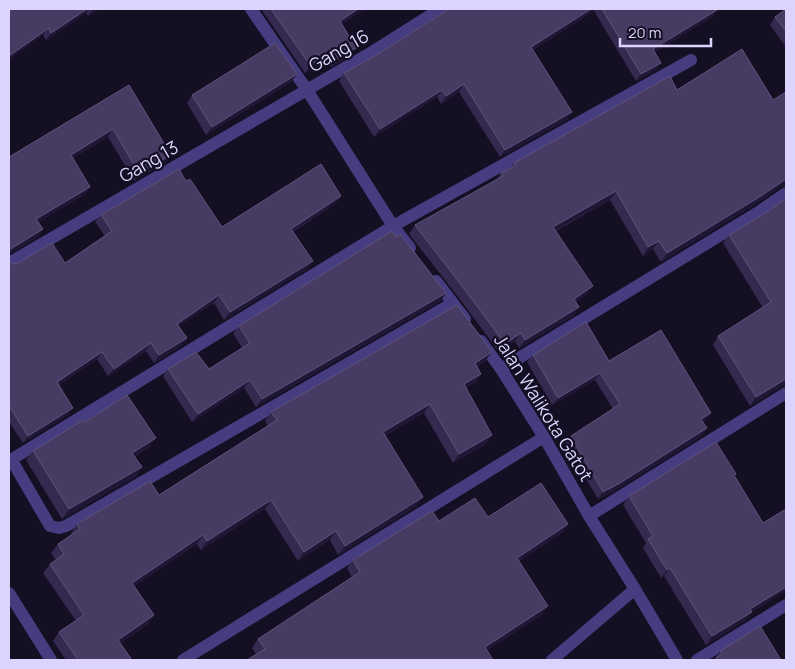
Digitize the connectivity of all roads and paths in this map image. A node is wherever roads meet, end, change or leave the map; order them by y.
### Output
1 (251, 9) edge
2 (440, 9) edge
3 (690, 60) dead end
4 (307, 90) junction
5 (786, 193) edge
6 (393, 226) junction
7 (417, 257) edge
8 (9, 263) edge
9 (429, 272) edge
10 (453, 303) junction
11 (501, 369) junction
12 (786, 394) edge
13 (544, 437) junction
14 (10, 460) edge
15 (589, 516) junction
16 (635, 589) junction
17 (9, 593) edge
18 (786, 606) edge
19 (52, 660) edge
20 (183, 660) edge
21 (552, 660) edge
22 (677, 660) edge
23 (697, 660) edge

1 - 4 street
2 - 4 street, Gang 16
3 - 6 street
4 - 6 street
4 - 8 street, Gang 13
5 - 11 street
6 - 7 street
6 - 14 street
9 - 10 street, Jalan Walikota Gatot
10 - 11 street, Jalan Walikota Gatot
10 - 14 street
11 - 13 street, Jalan Walikota Gatot
12 - 15 street
13 - 15 street, Jalan Walikota Gatot
13 - 20 street
15 - 16 street, Jalan Walikota Gatot
16 - 21 street
16 - 22 street, Jalan Walikota Gatot
17 - 19 street
18 - 23 street

